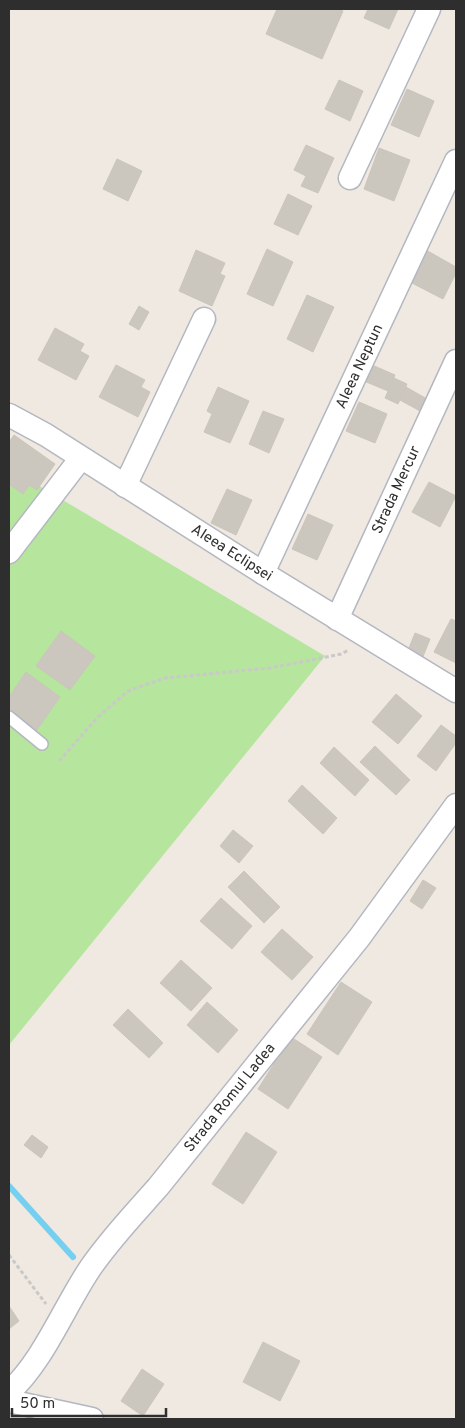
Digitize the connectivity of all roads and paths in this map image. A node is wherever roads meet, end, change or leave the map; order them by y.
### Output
1 (429, 9) edge
2 (456, 161) edge
3 (350, 178) dead end
4 (204, 319) dead end
5 (456, 361) edge
6 (9, 415) edge
7 (81, 458) junction
8 (125, 486) junction
9 (9, 552) edge
10 (263, 573) junction
11 (337, 619) junction
12 (369, 638) junction
13 (456, 691) edge
14 (9, 717) edge
15 (42, 744) dead end
16 (59, 761) dead end
17 (456, 805) edge
18 (9, 1255) edge
19 (59, 1320) junction
20 (9, 1392) edge
21 (9, 1401) edge
22 (92, 1419) edge

1 - 3 street
2 - 10 street, Aleea Neptun
4 - 8 street
5 - 11 street, Strada Mercur
6 - 7 street, Aleea Eclipsei
7 - 8 street, Aleea Eclipsei
7 - 9 street
8 - 10 street, Aleea Eclipsei
10 - 11 street, Aleea Eclipsei
11 - 12 street, Aleea Eclipsei
12 - 13 street, Aleea Eclipsei
12 - 16 path
14 - 15 lane
17 - 19 street, Strada Romul Ladea
18 - 19 path
19 - 20 street, Strada Romul Ladea
21 - 22 street

